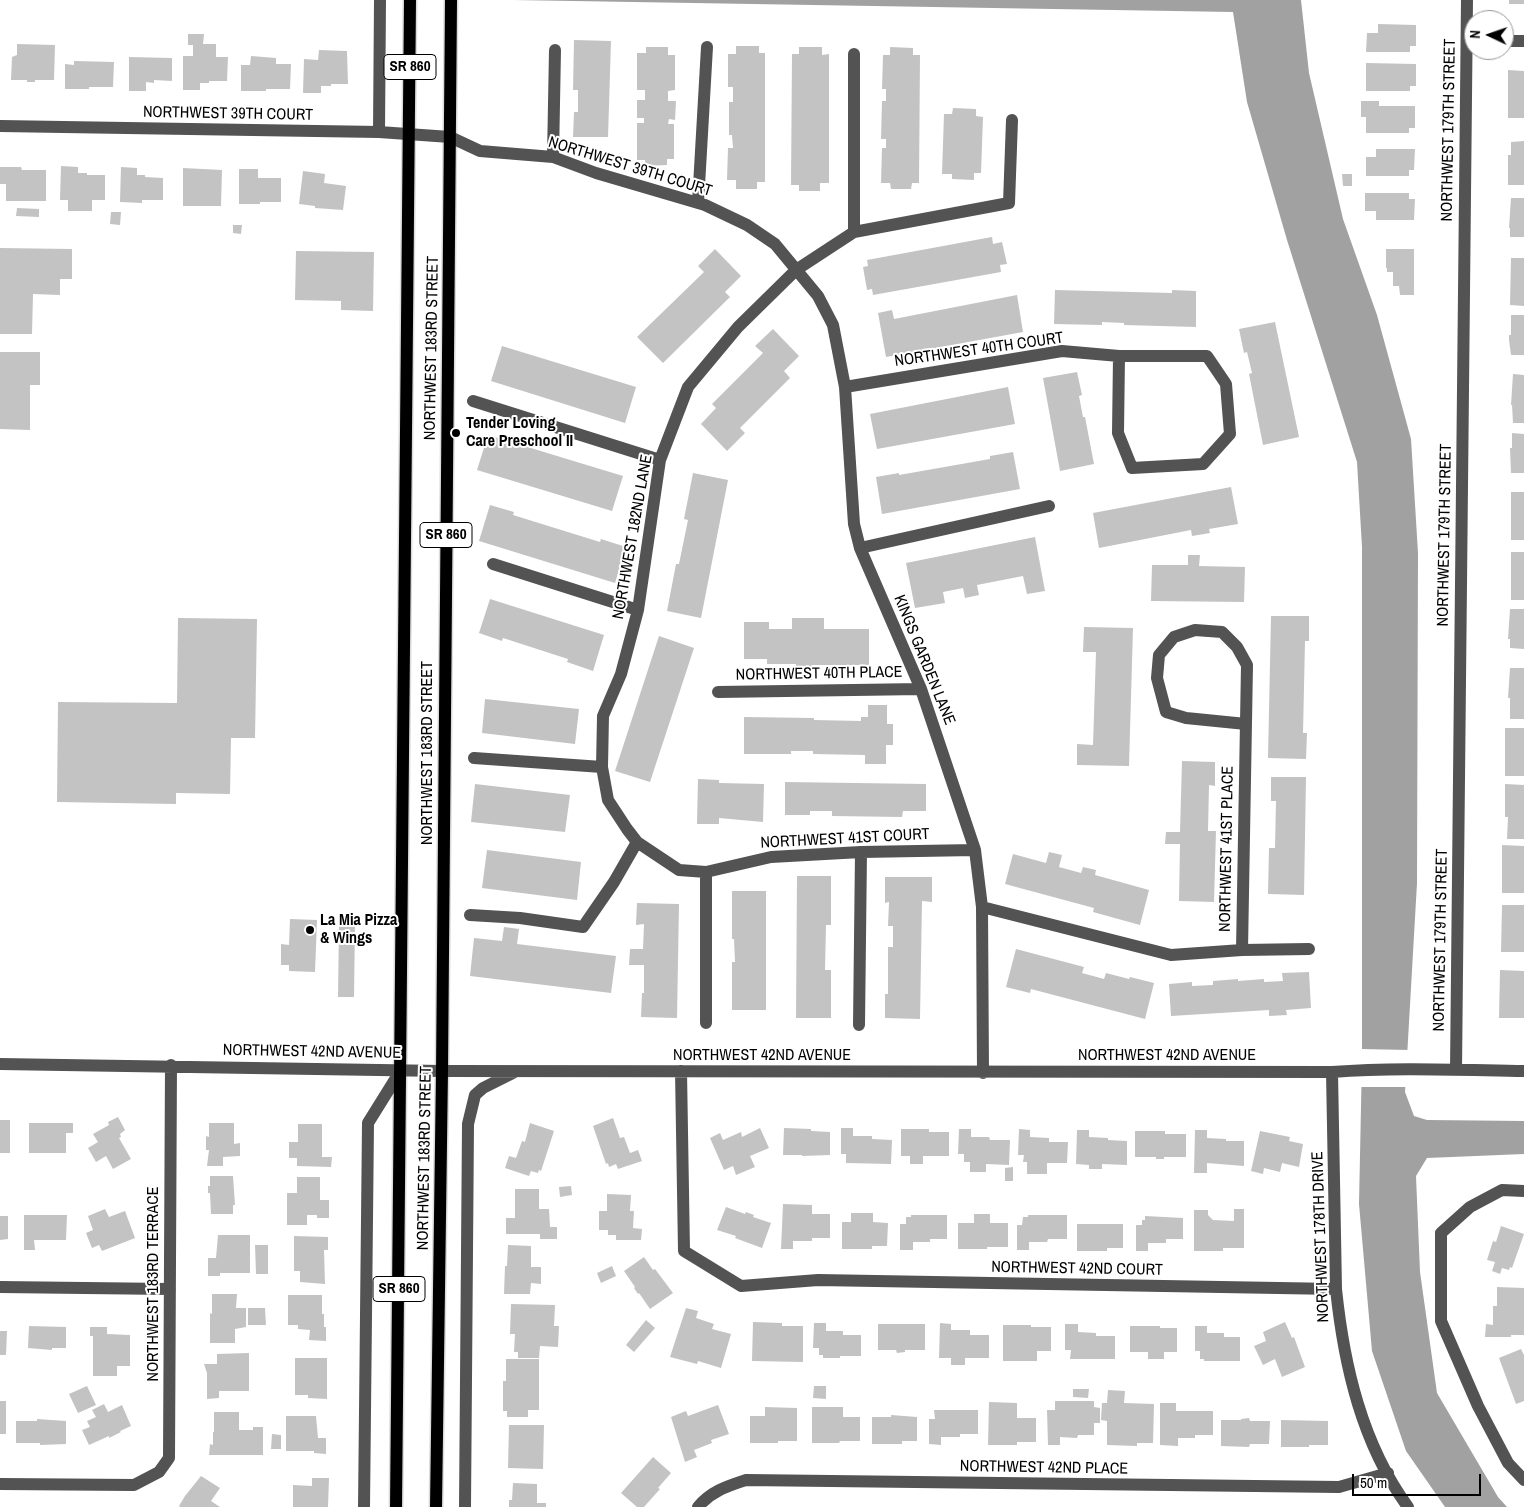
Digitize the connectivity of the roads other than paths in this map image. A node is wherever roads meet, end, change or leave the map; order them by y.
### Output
1 (380, 0) edge
2 (410, 0) edge
3 (451, 0) edge
4 (707, 47) dead end
5 (555, 50) dead end
6 (854, 54) dead end
7 (1470, 60) edge
8 (1012, 120) dead end
9 (0, 126) edge
10 (379, 132) junction
11 (409, 134) junction
12 (450, 137) junction
13 (553, 157) junction
14 (698, 203) junction
15 (854, 232) junction
16 (796, 270) junction
17 (1119, 356) junction
18 (845, 387) junction
19 (473, 401) dead end
20 (660, 460) junction
21 (1049, 506) dead end
22 (860, 548) junction
23 (492, 564) dead end
24 (638, 610) junction
25 (921, 689) junction
26 (718, 692) dead end
27 (1246, 724) junction
28 (474, 758) dead end
29 (602, 767) junction
30 (637, 842) junction
31 (975, 850) junction
32 (861, 852) junction
33 (706, 872) junction
34 (982, 907) junction
35 (470, 915) dead end
36 (1309, 949) dead end
37 (1242, 950) junction
38 (706, 1023) dead end
39 (859, 1025) dead end
40 (0, 1064) edge
41 (171, 1065) junction
42 (401, 1070) junction
43 (442, 1070) junction
44 (1456, 1070) junction
45 (518, 1071) junction
46 (1524, 1071) edge
47 (681, 1072) junction
48 (1332, 1072) junction
49 (983, 1073) junction
50 (1524, 1191) edge
51 (0, 1287) edge
52 (170, 1290) junction
53 (1336, 1290) junction
54 (1388, 1473) junction
55 (1524, 1480) edge
56 (0, 1484) edge
57 (701, 1504) edge
58 (364, 1507) edge
59 (396, 1507) edge
60 (436, 1507) edge
61 (465, 1507) edge
62 (1408, 1507) edge

1 - 10 street
2 - 11 main road, NORTHWEST 183RD STREET / SR 860
3 - 12 main road, NORTHWEST 183RD STREET / SR 860
4 - 14 street
5 - 13 street
6 - 15 street
7 - 44 street, NORTHWEST 179TH STREET
8 - 15 street
9 - 10 street, NORTHWEST 39TH COURT
10 - 11 street, NORTHWEST 39TH COURT
11 - 12 street, NORTHWEST 39TH COURT
11 - 42 main road, NORTHWEST 183RD STREET / SR 860
12 - 13 street, NORTHWEST 39TH COURT
12 - 43 main road, NORTHWEST 183RD STREET / SR 860
13 - 14 street, NORTHWEST 39TH COURT
14 - 16 street, NORTHWEST 39TH COURT
15 - 16 street
16 - 18 street, KINGS GARDEN LANE
16 - 20 street, NORTHWEST 182ND LANE
17 - 17 street, NORTHWEST 40TH COURT
17 - 18 street, NORTHWEST 40TH COURT
18 - 22 street, KINGS GARDEN LANE
19 - 20 street
20 - 24 street, NORTHWEST 182ND LANE
21 - 22 street
22 - 25 street, KINGS GARDEN LANE
23 - 24 street
24 - 29 street, NORTHWEST 182ND LANE
25 - 26 street, NORTHWEST 40TH PLACE
25 - 31 street, KINGS GARDEN LANE
27 - 27 street, NORTHWEST 41ST PLACE
27 - 37 street, NORTHWEST 41ST PLACE
28 - 29 street
29 - 30 street, NORTHWEST 182ND LANE
30 - 33 street, NORTHWEST 41ST COURT
30 - 35 street
31 - 32 street, NORTHWEST 41ST COURT
31 - 34 street, KINGS GARDEN LANE
32 - 33 street, NORTHWEST 41ST COURT
32 - 39 street
33 - 38 street
34 - 37 street, NORTHWEST 41ST PLACE
34 - 49 street, KINGS GARDEN LANE
36 - 37 street
40 - 41 street, NORTHWEST 42ND AVENUE
41 - 42 street, NORTHWEST 42ND AVENUE
41 - 52 street, NORTHWEST 183RD TERRACE
42 - 43 street, NORTHWEST 42ND AVENUE
42 - 58 street
42 - 59 main road, NORTHWEST 183RD STREET / SR 860
43 - 45 street, NORTHWEST 42ND AVENUE
43 - 60 main road, NORTHWEST 183RD STREET / SR 860
44 - 46 street, NORTHWEST 42ND AVENUE
44 - 48 street, NORTHWEST 42ND AVENUE
45 - 47 street, NORTHWEST 42ND AVENUE
45 - 61 street
47 - 49 street, NORTHWEST 42ND AVENUE
47 - 53 street, NORTHWEST 42ND COURT
48 - 49 street, NORTHWEST 42ND AVENUE
48 - 53 street, NORTHWEST 178TH DRIVE
50 - 55 street
51 - 52 street
52 - 56 street, NORTHWEST 183RD TERRACE
53 - 54 street, NORTHWEST 178TH DRIVE
54 - 57 street, NORTHWEST 42ND PLACE
54 - 62 street, NORTHWEST 178TH DRIVE

